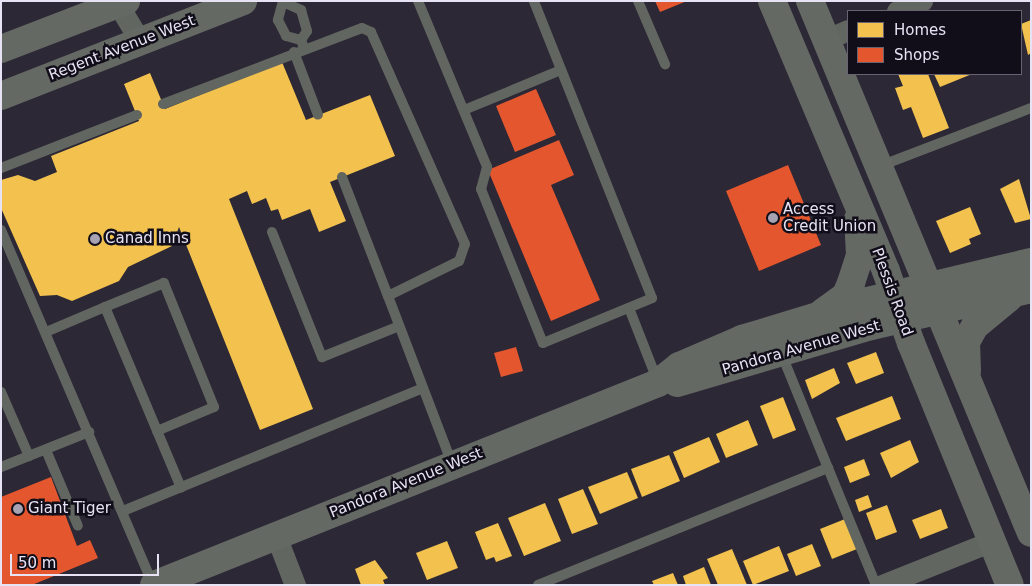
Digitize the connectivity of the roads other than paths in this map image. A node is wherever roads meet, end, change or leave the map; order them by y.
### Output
1 (243, 1) edge
2 (418, 1) edge
3 (534, 1) edge
4 (638, 1) edge
5 (772, 1) edge
6 (810, 1) edge
7 (922, 1) edge
8 (120, 2) edge
9 (283, 2) edge
10 (900, 10) edge
11 (838, 34) edge
12 (140, 41) junction
13 (302, 44) junction
14 (1, 50) edge
15 (294, 52) junction
16 (664, 64) dead end
17 (847, 64) edge
18 (561, 70) junction
19 (850, 75) edge
20 (1, 96) edge
21 (163, 104) dead end
22 (1031, 108) edge
23 (464, 110) junction
24 (137, 114) dead end
25 (318, 115) dead end
26 (878, 167) junction
27 (1, 168) edge
28 (342, 177) dead end
29 (857, 202) junction
30 (1, 230) edge
31 (272, 232) dead end
32 (1031, 262) edge
33 (928, 287) junction
34 (1024, 290) edge
35 (894, 294) junction
36 (388, 296) junction
37 (104, 307) junction
38 (629, 308) junction
39 (939, 312) junction
40 (818, 316) junction
41 (903, 321) junction
42 (399, 326) junction
43 (46, 332) junction
44 (781, 352) junction
45 (658, 383) junction
46 (968, 383) junction
47 (423, 388) junction
48 (1, 392) edge
49 (89, 432) junction
50 (157, 432) junction
51 (46, 450) junction
52 (29, 456) junction
53 (452, 464) junction
54 (1, 467) edge
55 (828, 468) junction
56 (181, 488) junction
57 (123, 511) junction
58 (78, 526) dead end
59 (1031, 533) edge
60 (276, 536) junction
61 (992, 541) junction
62 (154, 585) edge
63 (295, 585) edge
64 (538, 585) edge
65 (876, 585) edge
66 (882, 585) edge
67 (1010, 585) edge

1 - 12 main road, Regent Avenue West
2 - 23 lane
3 - 18 lane
4 - 16 lane
5 - 29 main road, Plessis Road
6 - 11 main road
7 - 10 street
8 - 12 street
8 - 14 main road
9 - 13 lane
9 - 13 lane
11 - 17 main road
12 - 20 main road, Regent Avenue West
13 - 15 lane
13 - 36 lane
15 - 21 lane
15 - 25 lane
18 - 23 lane
18 - 38 lane
19 - 26 main road
22 - 26 lane
23 - 38 lane
24 - 27 lane
26 - 33 main road
28 - 36 lane
29 - 35 main road, Plessis Road
29 - 40 main road
30 - 43 lane
31 - 42 lane
32 - 33 main road, Pandora Avenue West
33 - 35 main road, Pandora Avenue West
33 - 39 main road
34 - 39 main road, Pandora Avenue West
34 - 46 main road
35 - 40 main road, Pandora Avenue West
35 - 41 main road, Plessis Road
36 - 42 lane
37 - 43 lane
37 - 50 lane
37 - 50 lane
38 - 45 lane
39 - 41 main road, Pandora Avenue West
39 - 46 main road
40 - 45 main road, Pandora Avenue West
41 - 44 main road, Pandora Avenue West
41 - 61 main road, Plessis Road
42 - 47 lane
43 - 49 lane
44 - 45 main road, Pandora Avenue West
44 - 55 lane
45 - 53 main road, Pandora Avenue West
46 - 59 main road
47 - 53 lane
47 - 56 lane
48 - 52 lane
49 - 51 lane
49 - 57 lane
50 - 56 lane
51 - 52 lane
51 - 58 lane
52 - 54 lane
53 - 60 main road, Pandora Avenue West
55 - 64 lane
55 - 65 lane
56 - 57 lane
57 - 62 lane
60 - 62 main road, Pandora Avenue West
60 - 63 street
61 - 66 street
61 - 67 main road, Plessis Road

